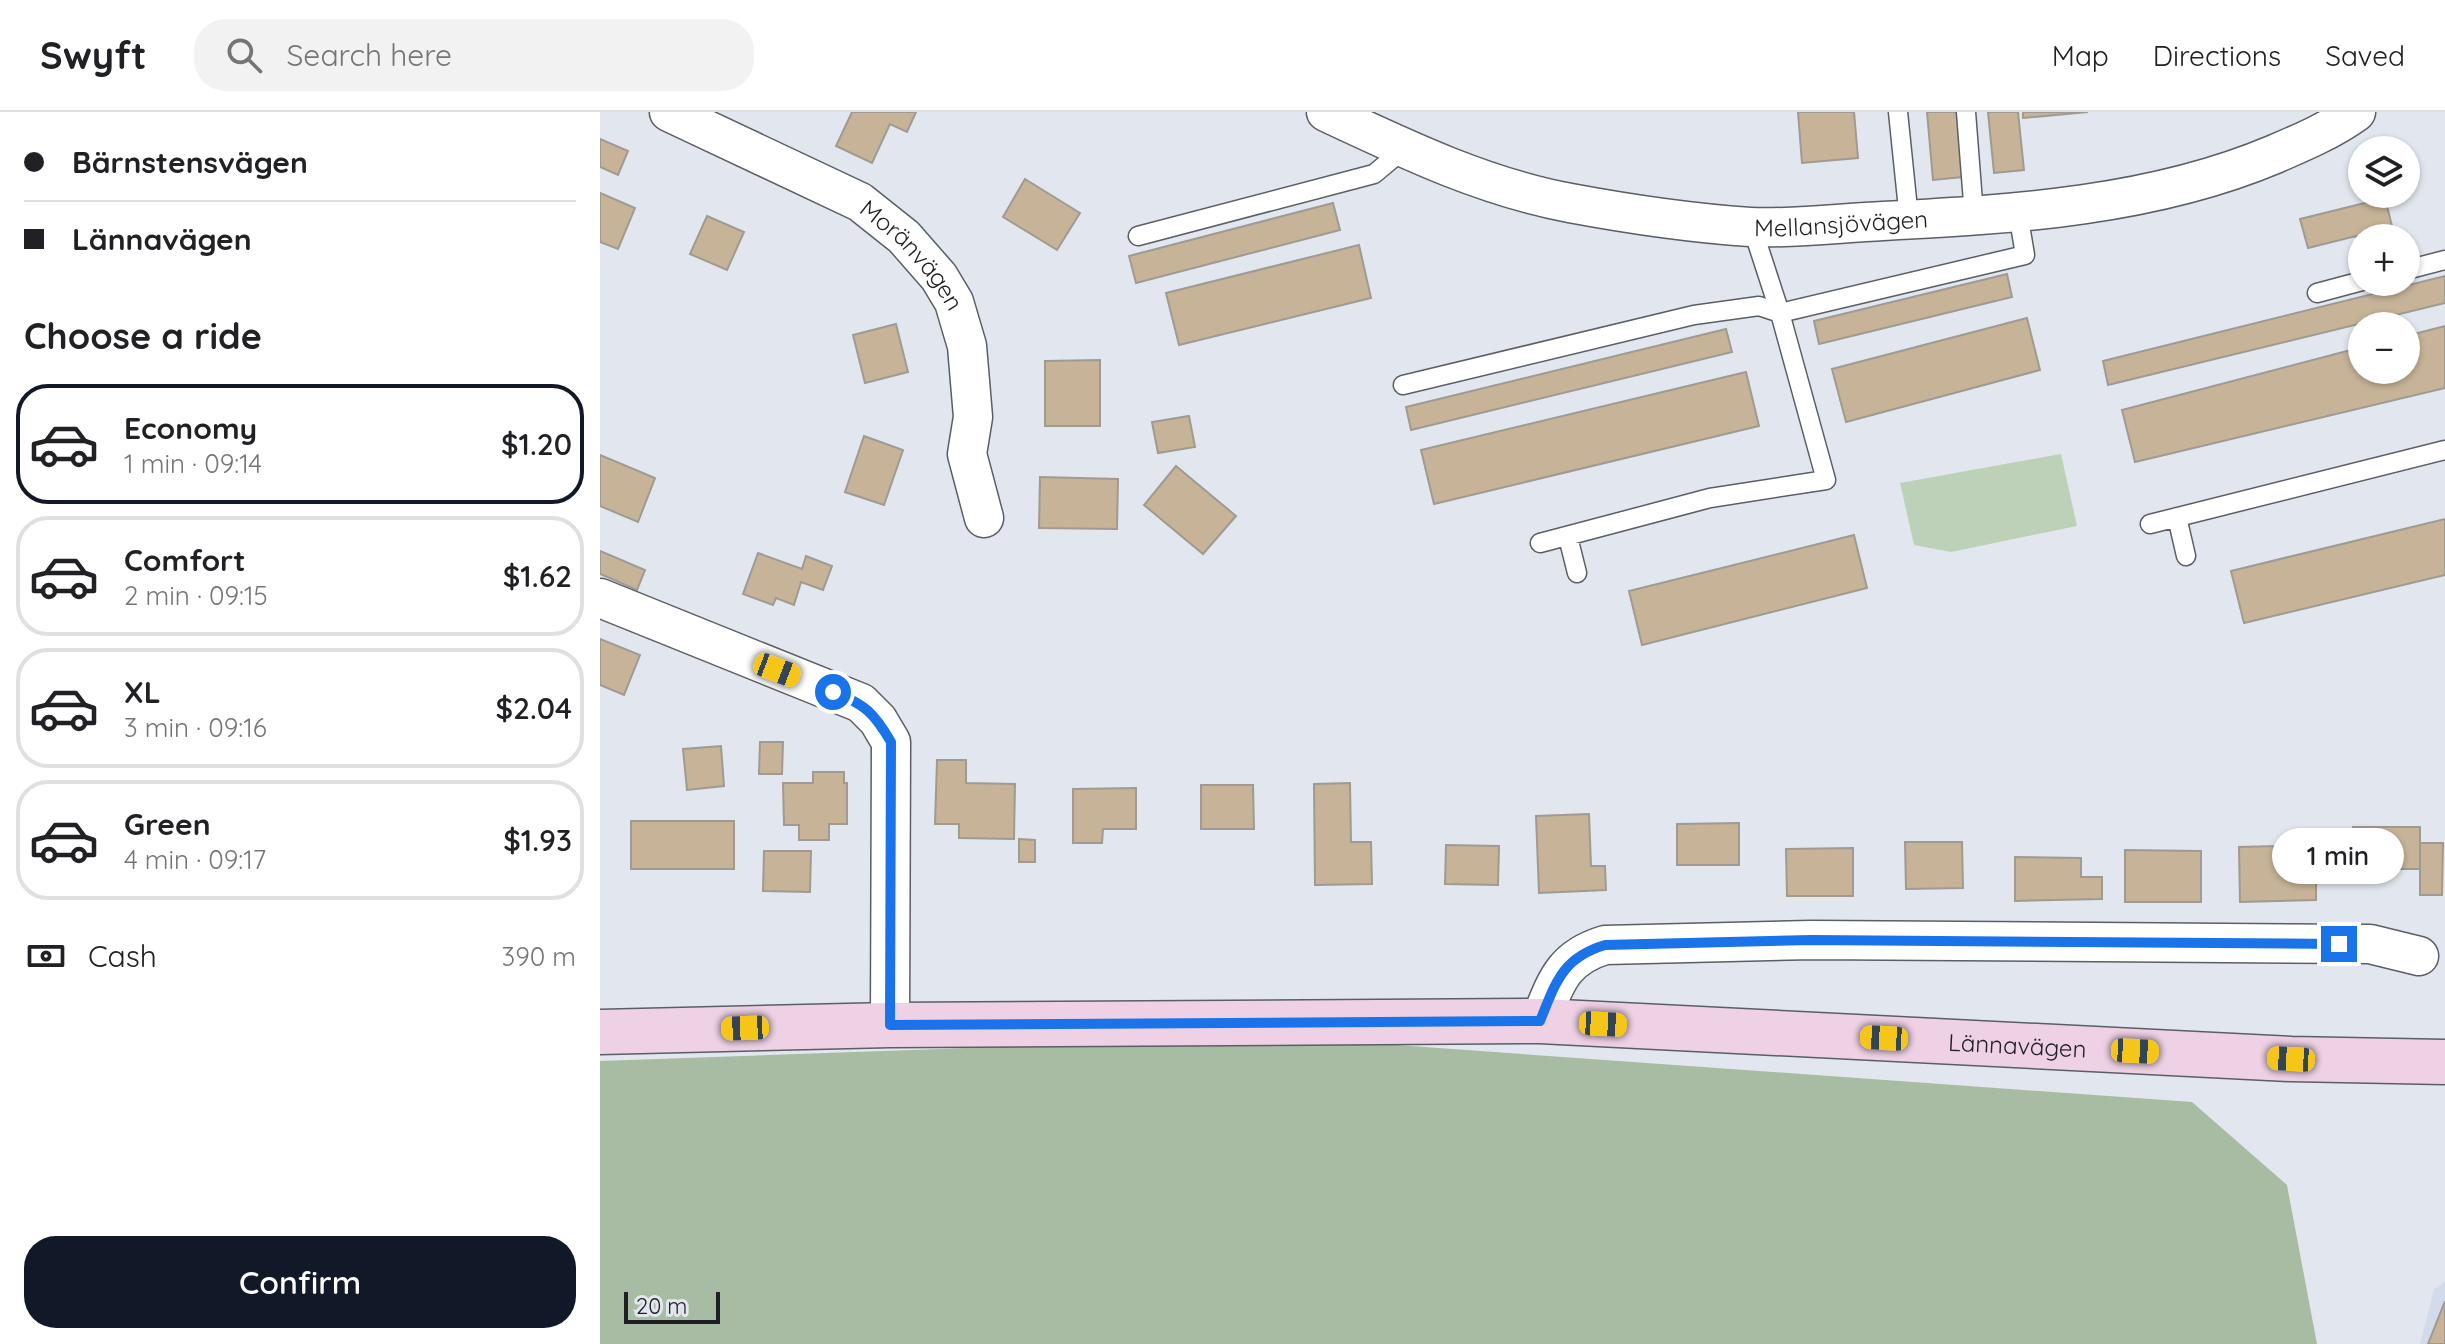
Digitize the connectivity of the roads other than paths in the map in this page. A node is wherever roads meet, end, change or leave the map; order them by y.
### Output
1 (669, 112) edge
2 (1326, 112) edge
3 (1898, 112) edge
4 (1966, 112) edge
5 (2356, 112) edge
6 (1404, 149) junction
7 (2018, 213) junction
8 (1974, 215) junction
9 (1909, 219) junction
10 (1752, 227) junction
11 (1138, 236) dead end
12 (2445, 260) edge
13 (2420, 266) edge
14 (2348, 285) edge
15 (2317, 293) dead end
16 (1780, 313) junction
17 (1403, 385) dead end
18 (2445, 450) edge
19 (2177, 517) junction
20 (984, 518) dead end
21 (2150, 524) dead end
22 (1568, 537) junction
23 (1540, 543) dead end
24 (2186, 556) dead end
25 (1577, 573) dead end
26 (600, 598) edge
27 (2419, 956) dead end
28 (1540, 1021) junction
29 (890, 1025) junction
30 (600, 1032) edge
31 (2445, 1062) edge

1 - 20 street, Moränvägen
2 - 6 street, Mellansjövägen
3 - 9 lane
4 - 8 lane
5 - 7 street, Mellansjövägen
6 - 10 street, Mellansjövägen
6 - 11 lane
7 - 8 street, Mellansjövägen
7 - 16 lane
8 - 9 street, Mellansjövägen
9 - 10 street, Mellansjövägen
10 - 16 lane
12 - 13 lane
14 - 15 lane
16 - 17 lane
16 - 22 lane
18 - 19 lane
19 - 21 lane
19 - 24 lane
22 - 23 lane
22 - 25 lane
26 - 29 street
27 - 28 street
28 - 29 main road, Lännavägen
28 - 31 main road, Lännavägen
29 - 30 main road, Lännavägen

